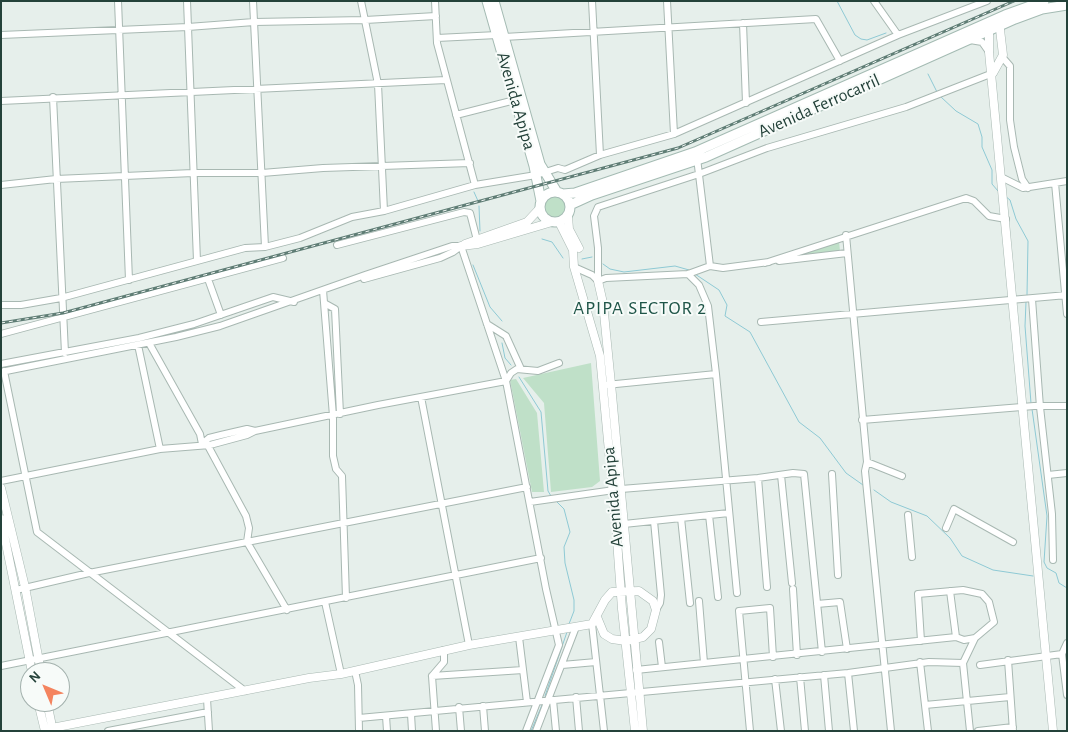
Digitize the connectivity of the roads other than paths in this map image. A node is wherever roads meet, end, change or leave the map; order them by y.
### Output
1 (118, 1) edge
2 (187, 1) edge
3 (253, 1) edge
4 (361, 1) edge
5 (435, 1) edge
6 (483, 1) edge
7 (488, 1) edge
8 (496, 1) edge
9 (592, 1) edge
10 (667, 1) edge
11 (874, 1) edge
12 (987, 1) edge
13 (1044, 1) edge
14 (1067, 5) edge
15 (436, 16) junction
16 (365, 20) junction
17 (254, 22) junction
18 (497, 22) junction
19 (743, 23) junction
20 (994, 24) junction
21 (188, 27) junction
22 (668, 27) junction
23 (119, 28) junction
24 (594, 30) junction
25 (1, 34) edge
26 (898, 35) junction
27 (501, 36) junction
28 (437, 38) junction
29 (967, 40) junction
30 (989, 52) junction
31 (1003, 58) junction
32 (840, 61) junction
33 (993, 73) junction
34 (446, 80) junction
35 (378, 84) junction
36 (256, 88) junction
37 (122, 93) junction
38 (190, 93) junction
39 (53, 97) junction
40 (515, 100) junction
41 (1, 101) edge
42 (746, 103) junction
43 (456, 116) junction
44 (674, 134) junction
45 (600, 155) junction
46 (696, 156) junction
47 (470, 163) junction
48 (381, 167) junction
49 (192, 173) junction
50 (262, 173) junction
51 (540, 174) junction
52 (699, 174) junction
53 (1001, 177) junction
54 (125, 178) junction
55 (56, 179) junction
56 (1067, 181) edge
57 (1055, 182) junction
58 (476, 184) junction
59 (1, 185) edge
60 (1028, 188) junction
61 (560, 193) junction
62 (540, 204) junction
63 (570, 205) junction
64 (384, 211) junction
65 (568, 216) junction
66 (1006, 218) junction
67 (556, 222) junction
68 (846, 235) junction
69 (477, 241) junction
70 (337, 245) dead end
71 (461, 246) junction
72 (265, 247) junction
73 (576, 249) junction
74 (847, 253) junction
75 (283, 258) dead end
76 (197, 261) junction
77 (765, 263) junction
78 (710, 266) junction
79 (574, 267) junction
80 (688, 274) junction
81 (208, 279) junction
82 (128, 280) junction
83 (598, 281) junction
84 (323, 290) junction
85 (1066, 295) edge
86 (61, 298) junction
87 (1032, 299) junction
88 (1012, 301) junction
89 (294, 302) junction
90 (1, 305) edge
91 (852, 314) junction
92 (1067, 314) edge
93 (220, 315) junction
94 (62, 318) junction
95 (761, 322) dead end
96 (487, 324) junction
97 (1, 334) edge
98 (149, 343) junction
99 (138, 345) junction
100 (65, 353) junction
101 (1, 364) edge
102 (559, 364) dead end
103 (521, 369) junction
104 (3, 372) edge
105 (716, 374) junction
106 (506, 381) junction
107 (607, 385) junction
108 (421, 397) junction
109 (1067, 406) edge
110 (1040, 407) junction
111 (1021, 408) junction
112 (337, 415) junction
113 (862, 420) junction
114 (205, 444) junction
115 (160, 450) junction
116 (866, 462) junction
117 (1067, 473) edge
118 (832, 474) dead end
119 (24, 475) junction
120 (781, 475) junction
121 (1048, 475) junction
122 (902, 476) dead end
123 (758, 478) junction
124 (1, 481) edge
125 (727, 481) junction
126 (527, 487) junction
127 (1, 488) edge
128 (613, 490) junction
129 (622, 490) junction
130 (530, 502) junction
131 (441, 503) junction
132 (729, 513) junction
133 (709, 515) junction
134 (908, 516) dead end
135 (681, 518) junction
136 (654, 521) junction
137 (344, 523) junction
138 (624, 524) junction
139 (2, 525) edge
140 (946, 528) dead end
141 (247, 542) junction
142 (1013, 542) dead end
143 (912, 557) dead end
144 (540, 558) junction
145 (1053, 560) dead end
146 (89, 573) junction
147 (456, 574) junction
148 (838, 574) dead end
149 (25, 587) junction
150 (767, 587) dead end
151 (16, 590) junction
152 (629, 590) junction
153 (620, 591) junction
154 (950, 591) junction
155 (737, 594) dead end
156 (718, 597) dead end
157 (346, 598) junction
158 (699, 601) dead end
159 (325, 602) junction
160 (690, 603) dead end
161 (817, 604) junction
162 (287, 610) junction
163 (656, 610) junction
164 (597, 617) junction
165 (592, 624) junction
166 (576, 627) junction
167 (554, 630) junction
168 (167, 633) junction
169 (520, 637) junction
170 (956, 637) junction
171 (975, 638) junction
172 (629, 640) junction
173 (921, 641) junction
174 (659, 642) dead end
175 (1067, 643) edge
176 (469, 645) junction
177 (882, 645) junction
178 (846, 649) junction
179 (444, 650) junction
180 (822, 652) junction
181 (1062, 654) junction
182 (797, 655) junction
183 (1044, 656) junction
184 (773, 657) junction
185 (39, 659) junction
186 (744, 660) junction
187 (1008, 660) junction
188 (30, 661) junction
189 (39, 662) edge
190 (596, 662) junction
191 (920, 662) junction
192 (704, 663) junction
193 (963, 663) junction
194 (562, 665) junction
195 (980, 665) dead end
196 (1, 666) edge
197 (662, 667) junction
198 (883, 668) junction
199 (355, 670) junction
200 (523, 670) junction
201 (636, 670) junction
202 (848, 673) junction
203 (341, 674) junction
204 (824, 675) junction
205 (432, 676) junction
206 (800, 677) junction
207 (775, 679) junction
208 (746, 681) junction
209 (245, 691) junction
210 (635, 691) junction
211 (1067, 695) edge
212 (600, 696) junction
213 (576, 697) junction
214 (1010, 697) junction
215 (208, 699) junction
216 (550, 700) junction
217 (538, 701) junction
218 (968, 701) junction
219 (526, 702) junction
220 (925, 705) junction
221 (483, 706) junction
222 (459, 707) junction
223 (433, 710) junction
224 (41, 712) edge
225 (47, 712) edge
226 (208, 712) junction
227 (411, 714) junction
228 (386, 716) junction
229 (359, 718) junction
230 (1013, 729) edge
231 (46, 730) edge
232 (108, 731) edge
233 (209, 731) edge
234 (359, 731) edge
235 (387, 731) edge
236 (412, 731) edge
237 (436, 731) edge
238 (461, 731) edge
239 (485, 731) edge
240 (526, 731) edge
241 (536, 731) edge
242 (556, 731) edge
243 (579, 731) edge
244 (604, 731) edge
245 (635, 731) edge
246 (643, 731) edge
247 (750, 731) edge
248 (781, 731) edge
249 (805, 731) edge
250 (829, 731) edge
251 (854, 731) edge
252 (891, 731) edge
253 (928, 731) edge
254 (970, 731) edge
255 (978, 731) edge
256 (1053, 731) edge

1 - 23 street
2 - 21 street
3 - 17 street
4 - 16 street
5 - 15 street
6 - 18 main road
7 - 18 main road, Avenida Apipa
8 - 18 main road, Avenida Apipa
9 - 24 street
10 - 22 street
11 - 26 street
12 - 26 street
13 - 20 main road, Avenida Ferrocarril
14 - 20 main road, Avenida Ferrocarril
15 - 16 street
15 - 28 street
16 - 17 street
16 - 35 street
17 - 21 street
17 - 36 street
18 - 27 main road, Avenida Apipa
19 - 22 street
19 - 32 street
19 - 42 street
20 - 29 main road, Avenida Ferrocarril
20 - 30 street
20 - 31 street
20 - 46 main road, Avenida Ferrocarril
21 - 23 street
21 - 38 street
22 - 24 street
22 - 44 street
23 - 25 street
23 - 37 street
24 - 27 street
24 - 45 street
26 - 32 street
27 - 28 street
27 - 40 main road, Avenida Apipa
27 - 51 main road, Avenida Apipa
28 - 34 street
29 - 30 street
29 - 46 main road, Avenida Ferrocarril
30 - 33 street
31 - 33 street
31 - 60 street
32 - 42 street
33 - 52 street
33 - 53 street
34 - 35 street
34 - 43 street
35 - 36 street
35 - 48 street
36 - 38 street
36 - 50 street
37 - 38 street
37 - 39 street
37 - 54 street
38 - 49 street
39 - 41 street
39 - 55 street
40 - 43 street
40 - 51 main road, Avenida Apipa
42 - 44 street
43 - 47 street
44 - 45 street
45 - 51 street
46 - 52 street
46 - 61 main road, Avenida Ferrocarril
46 - 63 main road, Avenida Ferrocarril
47 - 48 street
47 - 58 street
48 - 50 street
48 - 64 street
49 - 50 street
49 - 54 street
49 - 76 street
50 - 72 street
51 - 58 street
51 - 61 main road, Avenida Apipa
51 - 62 main road, Avenida Apipa
52 - 78 street
52 - 83 street, Avenida Apipa
53 - 60 street
53 - 66 street
54 - 55 street
54 - 82 street
55 - 59 street
55 - 86 street
56 - 57 street
57 - 60 street
57 - 85 street
58 - 64 street
61 - 62 main road
61 - 63 main road
62 - 67 main road
62 - 69 street
63 - 65 main road
64 - 72 street
65 - 67 main road
65 - 73 street, Avenida Apipa
66 - 68 street
66 - 88 street
67 - 69 street
67 - 73 street, Avenida Apipa
68 - 74 street
68 - 77 street
69 - 70 street
69 - 71 street
71 - 84 street
71 - 96 street
72 - 76 street
73 - 79 street, Avenida Apipa
74 - 77 street
74 - 91 street
75 - 81 street
76 - 82 street
77 - 78 street
78 - 80 street
79 - 83 street
79 - 107 street, Avenida Apipa
80 - 83 street
80 - 105 street
81 - 93 street
81 - 94 street
82 - 86 street
83 - 107 street, Avenida Apipa
84 - 89 street
84 - 112 street
85 - 87 street
85 - 92 street
86 - 90 street
86 - 94 street
87 - 88 street
87 - 110 street
88 - 91 street
88 - 111 street
89 - 93 street
89 - 98 street
91 - 95 street
91 - 113 street
93 - 100 street
94 - 97 street
94 - 100 street
96 - 103 street
96 - 106 street
98 - 99 street
98 - 114 street
99 - 104 street
99 - 115 street
100 - 101 street
102 - 103 street
103 - 106 street
104 - 119 street
105 - 107 street
105 - 125 street
106 - 108 street
106 - 126 street
107 - 128 street, Avenida Apipa
107 - 129 street, Avenida Apipa
108 - 112 street
108 - 131 street
109 - 110 street
110 - 111 street
110 - 121 street
111 - 113 street
111 - 183 street
112 - 114 street
112 - 137 street
113 - 116 street
114 - 115 street
114 - 141 street
115 - 119 street
116 - 122 street
116 - 177 street
117 - 121 street
118 - 148 street
119 - 124 street
119 - 146 street
120 - 123 street
120 - 161 street
120 - 182 street
121 - 145 street
123 - 125 street
123 - 150 street
125 - 129 street
125 - 132 street
126 - 130 street
126 - 131 street
127 - 149 street
128 - 129 street
128 - 130 street
128 - 153 street, Avenida Apipa
129 - 138 street, Avenida Apipa
130 - 144 street
131 - 137 street
131 - 147 street
132 - 133 street
132 - 155 street
133 - 135 street
133 - 156 street
134 - 143 street
135 - 136 street
135 - 160 street
136 - 138 street
136 - 163 street
137 - 141 street
137 - 157 street
138 - 152 street, Avenida Apipa
139 - 151 street
140 - 142 street
141 - 146 street
141 - 162 street
144 - 147 street
144 - 167 street
146 - 149 street
146 - 168 street
147 - 157 street
147 - 176 street
149 - 151 street
149 - 185 street
151 - 188 street
152 - 153 street
152 - 163 street
152 - 172 street, Avenida Apipa
153 - 164 street
153 - 172 street, Avenida Apipa
154 - 170 street
154 - 171 street
154 - 173 street
157 - 159 street
158 - 192 street
159 - 162 street
159 - 203 street
161 - 178 street
161 - 180 street
162 - 168 street
163 - 172 street
164 - 165 street
164 - 172 street
165 - 166 street
165 - 190 street
166 - 167 street
166 - 194 street
167 - 169 street
167 - 217 street
168 - 185 street
168 - 209 street
169 - 176 street
169 - 200 street
170 - 171 street
170 - 173 street
171 - 193 street
172 - 201 street, Avenida Apipa
172 - 210 street, Avenida Apipa
173 - 177 street
174 - 197 street
175 - 181 street
176 - 179 street
177 - 178 street
177 - 198 street
178 - 180 street
179 - 199 street
179 - 205 street
180 - 182 street
181 - 183 street
181 - 211 street
182 - 184 street
183 - 187 street
183 - 256 street
184 - 186 street
184 - 186 street
185 - 188 street
185 - 189 street
186 - 192 street
186 - 208 street
187 - 195 street
187 - 214 street
188 - 196 street
190 - 194 street
190 - 212 street
191 - 193 street
191 - 198 street
191 - 220 street
192 - 197 street
193 - 218 street
194 - 216 street
197 - 201 street
198 - 202 street
198 - 252 street
199 - 203 street
199 - 229 street
200 - 205 street
200 - 219 street
201 - 210 street, Avenida Apipa
202 - 204 street
202 - 251 street
203 - 209 street
204 - 206 street
204 - 250 street
205 - 223 street
206 - 207 street
206 - 249 street
207 - 208 street
207 - 248 street
208 - 210 street
208 - 247 street
209 - 215 street
210 - 212 street
210 - 245 street, Avenida Apipa
210 - 246 street, Avenida Apipa
212 - 213 street
212 - 244 street
213 - 216 street
213 - 243 street
214 - 218 street
214 - 230 street
215 - 226 street
215 - 231 street
216 - 217 street
216 - 241 street
216 - 242 street
217 - 219 street
217 - 240 street
218 - 220 street
218 - 254 street
219 - 221 street
220 - 253 street
221 - 222 street
221 - 239 street
222 - 223 street
222 - 238 street
223 - 227 street
223 - 237 street
224 - 231 street
225 - 231 street
226 - 232 street
226 - 233 street
227 - 228 street
227 - 236 street
228 - 229 street
228 - 235 street
229 - 234 street
230 - 255 street

